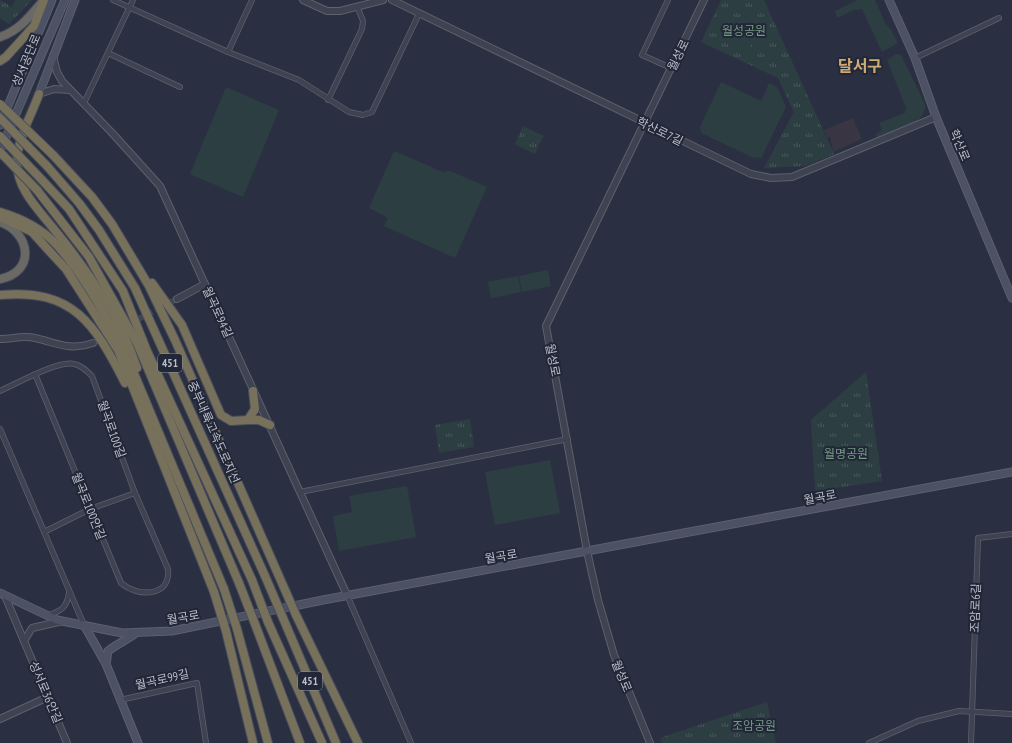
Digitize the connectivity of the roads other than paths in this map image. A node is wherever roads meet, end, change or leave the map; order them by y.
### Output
1 (44, 0) edge
2 (52, 0) edge
3 (64, 0) edge
4 (75, 0) edge
5 (113, 0) edge
6 (133, 0) edge
7 (252, 0) edge
8 (303, 0) edge
9 (383, 0) edge
10 (392, 0) edge
11 (668, 0) edge
12 (704, 0) edge
13 (889, 0) edge
14 (357, 6) junction
15 (129, 7) junction
16 (419, 14) junction
17 (999, 18) dead end
18 (0, 37) edge
19 (228, 52) junction
20 (108, 53) junction
21 (53, 54) junction
22 (915, 58) junction
23 (0, 61) edge
24 (671, 68) junction
25 (180, 87) dead end
26 (70, 90) junction
27 (39, 94) junction
28 (328, 100) junction
29 (84, 103) junction
30 (0, 104) edge
31 (936, 117) junction
32 (0, 118) edge
33 (644, 124) junction
34 (0, 125) edge
35 (0, 136) edge
36 (0, 151) edge
37 (0, 212) edge
38 (0, 217) edge
39 (0, 222) edge
40 (112, 224) junction
41 (0, 279) edge
42 (205, 284) junction
43 (0, 295) edge
44 (1012, 298) edge
45 (177, 299) tunnel mouth
46 (0, 339) edge
47 (93, 343) dead end
48 (35, 374) junction
49 (0, 391) edge
50 (253, 391) junction
51 (142, 415) junction
52 (248, 420) junction
53 (270, 425) junction
54 (156, 426) junction
55 (0, 429) edge
56 (568, 439) junction
57 (1012, 472) edge
58 (300, 492) junction
59 (135, 493) junction
60 (90, 509) junction
61 (44, 532) junction
62 (1012, 534) edge
63 (587, 551) junction
64 (169, 578) joint
65 (70, 592) junction
66 (3, 594) edge
67 (347, 595) junction
68 (47, 615) junction
69 (64, 621) junction
70 (84, 625) junction
71 (136, 633) junction
72 (24, 641) junction
73 (106, 664) junction
74 (48, 697) junction
75 (120, 700) junction
76 (971, 712) junction
77 (1012, 714) edge
78 (0, 719) edge
79 (67, 743) edge
80 (138, 743) edge
81 (206, 743) edge
82 (254, 743) edge
83 (268, 743) edge
84 (300, 743) edge
85 (322, 743) edge
86 (336, 743) edge
87 (358, 743) edge
88 (411, 743) edge
89 (650, 743) edge
90 (869, 743) edge
91 (971, 743) edge

1 - 18 highway
1 - 23 highway
2 - 34 main road, 성서공단로
3 - 36 main road, 성서공단로
4 - 21 main road
5 - 15 street
6 - 15 street
7 - 19 street
8 - 14 street
9 - 14 street
10 - 16 street, 학산로7길
11 - 24 street
12 - 24 street, 월성로
13 - 22 main road, 학산로
14 - 28 street
15 - 19 street
15 - 20 street
16 - 28 street
16 - 33 street, 학산로7길
17 - 22 street
19 - 28 street
20 - 25 street
20 - 29 street
21 - 26 street, 월곡로94길
21 - 27 main road
22 - 31 main road, 학산로
24 - 33 street, 월성로
26 - 27 street
26 - 29 street, 월곡로94길
27 - 54 highway
29 - 42 street, 월곡로94길
30 - 40 highway, bridge
31 - 33 street, 학산로7길
31 - 44 main road, 학산로
32 - 86 highway, 중부내륙고속도로지선 / 451, bridge
33 - 56 street, 월성로
35 - 85 highway, 451, bridge
36 - 84 highway, bridge
37 - 54 highway
38 - 51 highway
39 - 41 highway
40 - 52 highway
40 - 87 highway, bridge
42 - 45 street
42 - 50 street, 월곡로94길
43 - 51 highway
46 - 47 street
48 - 49 street, 월곡로100길
48 - 59 street, 월곡로100길
48 - 60 street, 월곡로100안길
50 - 52 highway
50 - 53 street, 월곡로94길
51 - 82 highway, bridge
52 - 53 highway
53 - 58 street, 월곡로94길
54 - 83 highway, bridge
55 - 61 street
56 - 58 street
56 - 63 street, 월성로
57 - 63 main road, 월곡로
58 - 67 street, 월곡로94길
59 - 60 street
59 - 64 street, 월곡로100길
60 - 61 street
60 - 64 street, 월곡로100안길
61 - 65 street
62 - 76 street, 조암로6길
63 - 67 main road, 월곡로
63 - 89 street, 월성로
65 - 68 street
65 - 70 street
66 - 68 main road, 월곡로
66 - 72 street, 성서로36안길
67 - 71 main road, 월곡로
67 - 88 street
68 - 69 main road, 월곡로
69 - 70 main road, 월곡로
69 - 72 street
70 - 71 main road, 월곡로
70 - 73 main road
71 - 73 main road
72 - 74 street, 성서로36안길
73 - 75 main road
74 - 78 street
74 - 79 street, 성서로36안길
75 - 80 main road
75 - 81 street, 월곡로99길
76 - 77 street
76 - 90 street
76 - 91 street, 조암로6길

